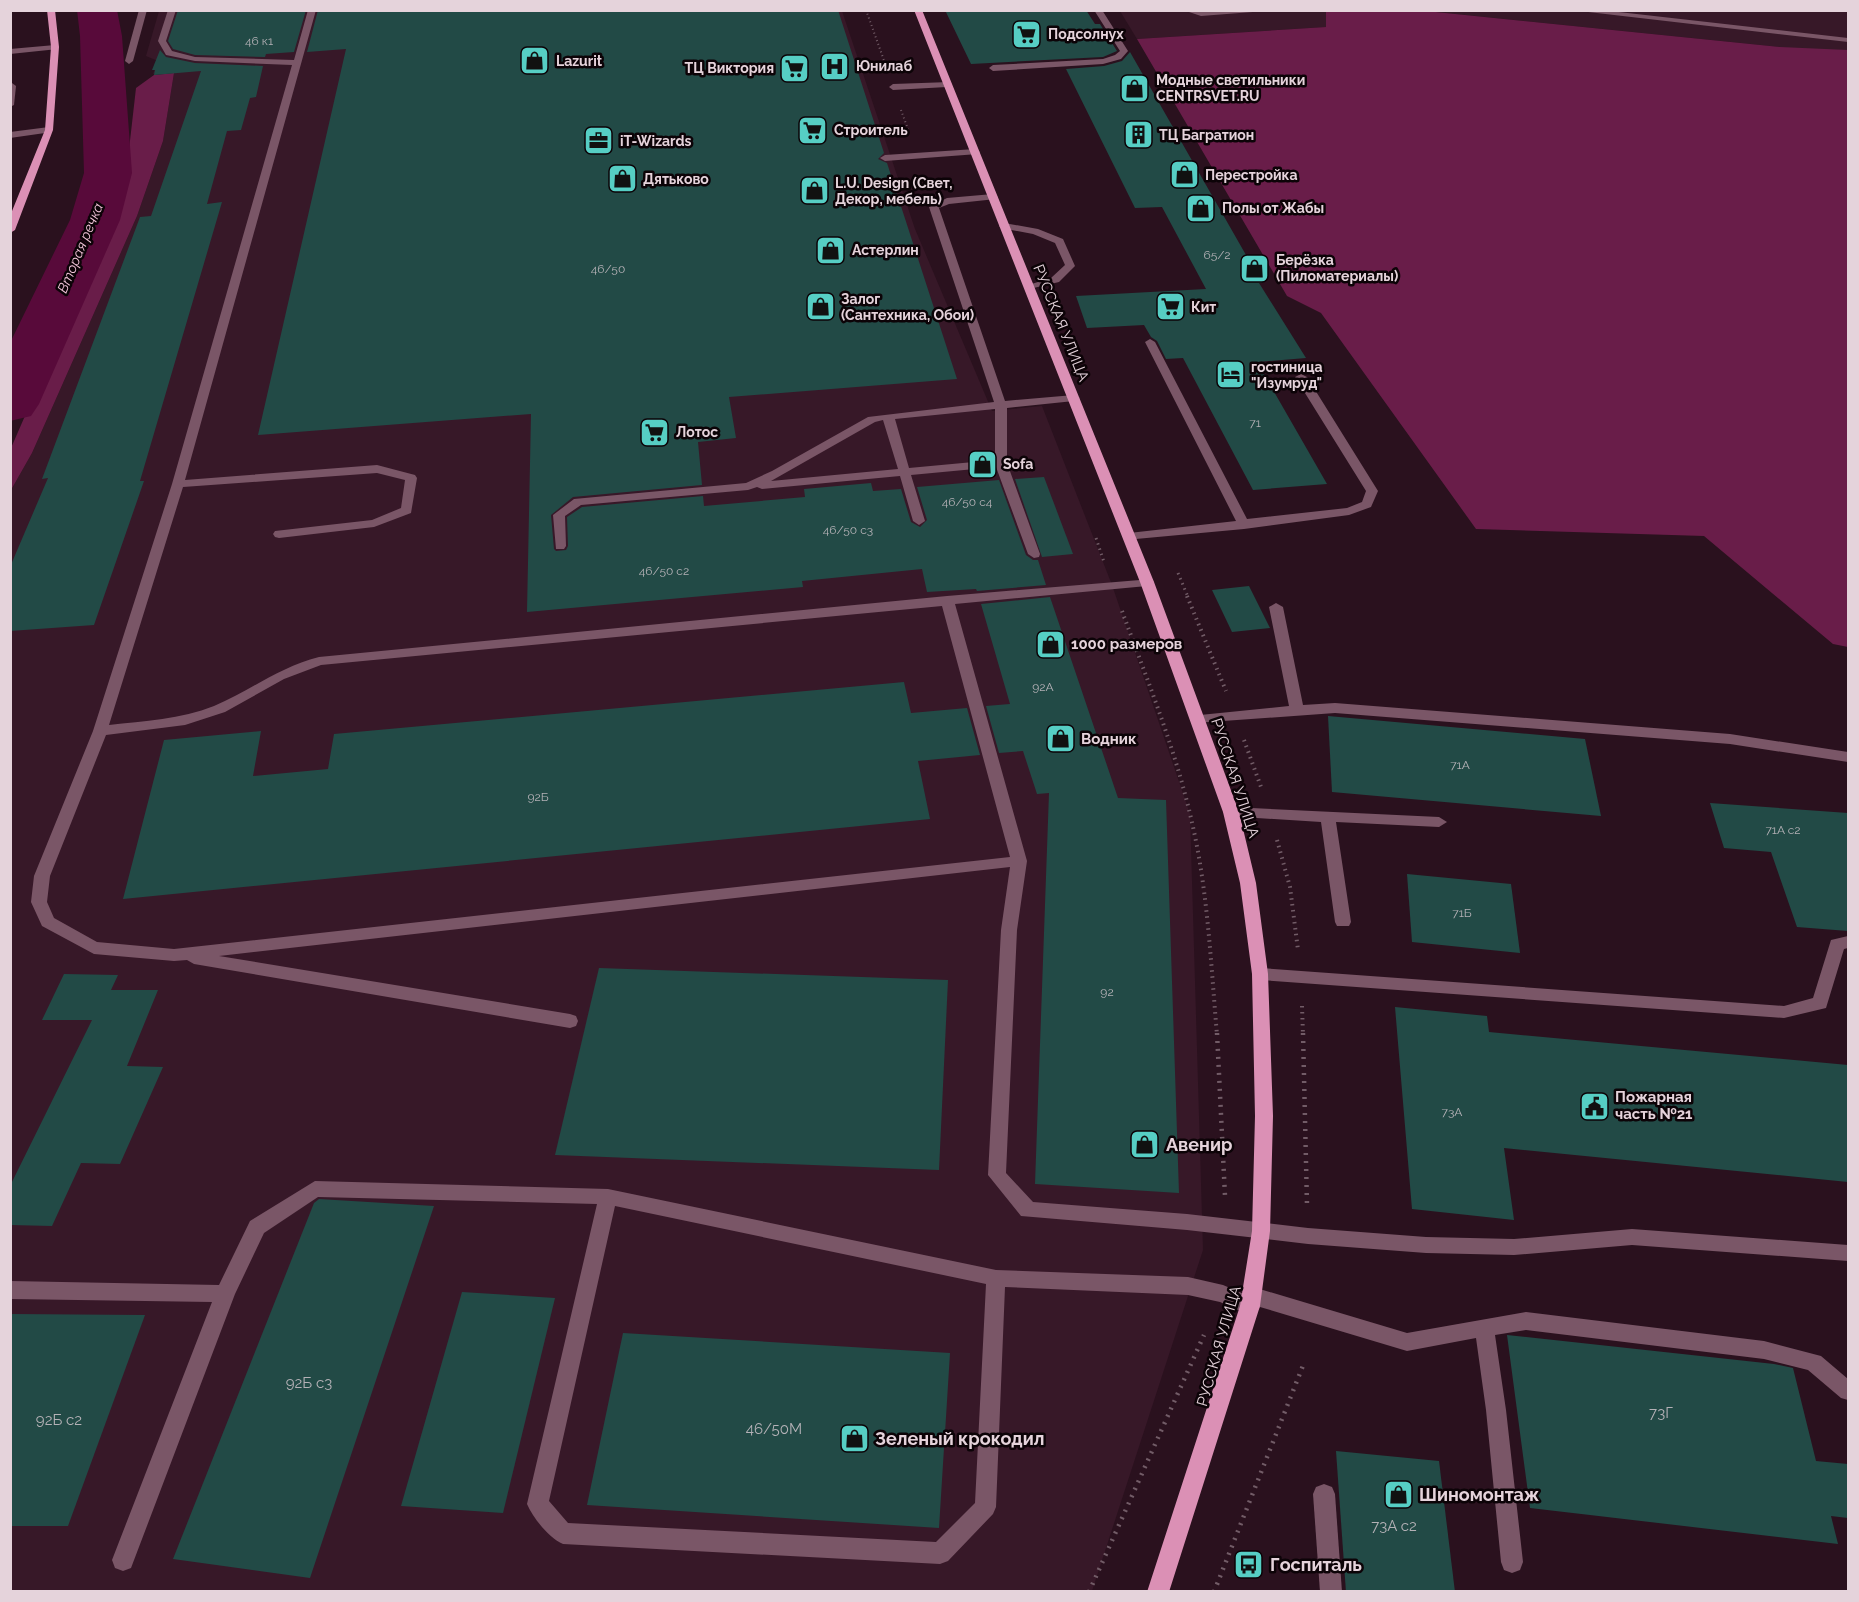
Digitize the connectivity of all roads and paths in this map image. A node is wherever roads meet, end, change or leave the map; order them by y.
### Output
1 (51, 10) edge
2 (143, 10) edge
3 (172, 10) edge
4 (312, 10) edge
5 (918, 10) edge
6 (1098, 10) edge
7 (1187, 10) edge
8 (1276, 10) edge
9 (1575, 10) edge
10 (1848, 40) edge
11 (55, 47) junction
12 (10, 52) edge
13 (129, 61) dead end
14 (298, 63) junction
15 (993, 68) dead end
16 (947, 84) junction
17 (12, 86) dead end
18 (893, 87) dead end
19 (10, 105) edge
20 (49, 130) junction
21 (10, 135) edge
22 (975, 152) junction
23 (885, 158) dead end
24 (993, 197) junction
25 (1004, 226) junction
26 (10, 230) edge
27 (1029, 288) junction
28 (1150, 342) dead end
29 (1301, 377) dead end
30 (1074, 398) junction
31 (1001, 405) junction
32 (888, 416) junction
33 (1002, 463) junction
34 (904, 472) junction
35 (178, 484) junction
36 (748, 486) junction
37 (919, 521) dead end
38 (1244, 525) junction
39 (1093, 531) dead end
40 (279, 534) dead end
41 (1130, 537) junction
42 (560, 546) dead end
43 (1034, 554) dead end
44 (1148, 582) junction
45 (1112, 585) junction
46 (947, 600) junction
47 (1276, 607) dead end
48 (1297, 710) junction
49 (1200, 720) junction
50 (100, 731) junction
51 (1848, 757) edge
52 (1231, 812) junction
53 (1328, 816) junction
54 (1439, 822) dead end
55 (1019, 861) junction
56 (1343, 922) dead end
57 (1848, 942) edge
58 (174, 955) junction
59 (1260, 974) junction
60 (570, 1021) dead end
61 (608, 1197) junction
62 (1226, 1226) junction
63 (1261, 1231) junction
64 (1848, 1253) edge
65 (996, 1278) junction
66 (10, 1290) edge
67 (225, 1294) junction
68 (1223, 1294) junction
69 (1252, 1301) junction
70 (1484, 1328) junction
71 (1304, 1363) dead end
72 (1848, 1391) edge
73 (1324, 1494) dead end
74 (123, 1560) dead end
75 (1512, 1562) dead end
76 (1089, 1592) edge
77 (1158, 1592) edge
78 (1214, 1592) edge
79 (1331, 1592) edge

1 - 11 main road
2 - 13 street
3 - 14 street
4 - 14 street
5 - 16 main road, РУССКАЯ УЛИЦА
6 - 15 street
7 - 8 street
9 - 10 street
11 - 12 street
11 - 20 main road
14 - 35 street
16 - 18 street
16 - 22 main road, РУССКАЯ УЛИЦА
17 - 19 street
20 - 21 street
20 - 26 main road
22 - 23 street
22 - 24 main road, РУССКАЯ УЛИЦА
24 - 25 main road, РУССКАЯ УЛИЦА
24 - 31 street
25 - 27 main road, РУССКАЯ УЛИЦА
25 - 27 street
27 - 30 main road, РУССКАЯ УЛИЦА
28 - 38 street
29 - 38 street
30 - 31 street
30 - 41 main road, РУССКАЯ УЛИЦА
31 - 32 street
31 - 33 street
32 - 34 street
32 - 36 street
33 - 34 street
33 - 43 street
34 - 36 street
34 - 37 street
35 - 40 street
35 - 50 street
36 - 42 street
38 - 41 street
39 - 45 path
41 - 44 main road, РУССКАЯ УЛИЦА
44 - 45 street
44 - 49 main road, РУССКАЯ УЛИЦА
45 - 46 street
45 - 62 path
46 - 50 street
46 - 55 street
47 - 48 street
48 - 49 street
48 - 51 street
49 - 52 main road, РУССКАЯ УЛИЦА
50 - 58 street
52 - 53 street
52 - 59 main road, РУССКАЯ УЛИЦА
53 - 54 street
53 - 56 street
55 - 58 street
55 - 62 street
57 - 59 street
58 - 60 street
59 - 63 main road, РУССКАЯ УЛИЦА
61 - 65 street
61 - 65 street
61 - 67 street
62 - 63 street
63 - 64 street
63 - 69 main road, РУССКАЯ УЛИЦА
65 - 68 street
66 - 67 street
67 - 74 street
68 - 69 street
68 - 76 path
69 - 70 street
69 - 77 main road, РУССКАЯ УЛИЦА
70 - 72 street
70 - 75 street
71 - 78 path
73 - 79 street

